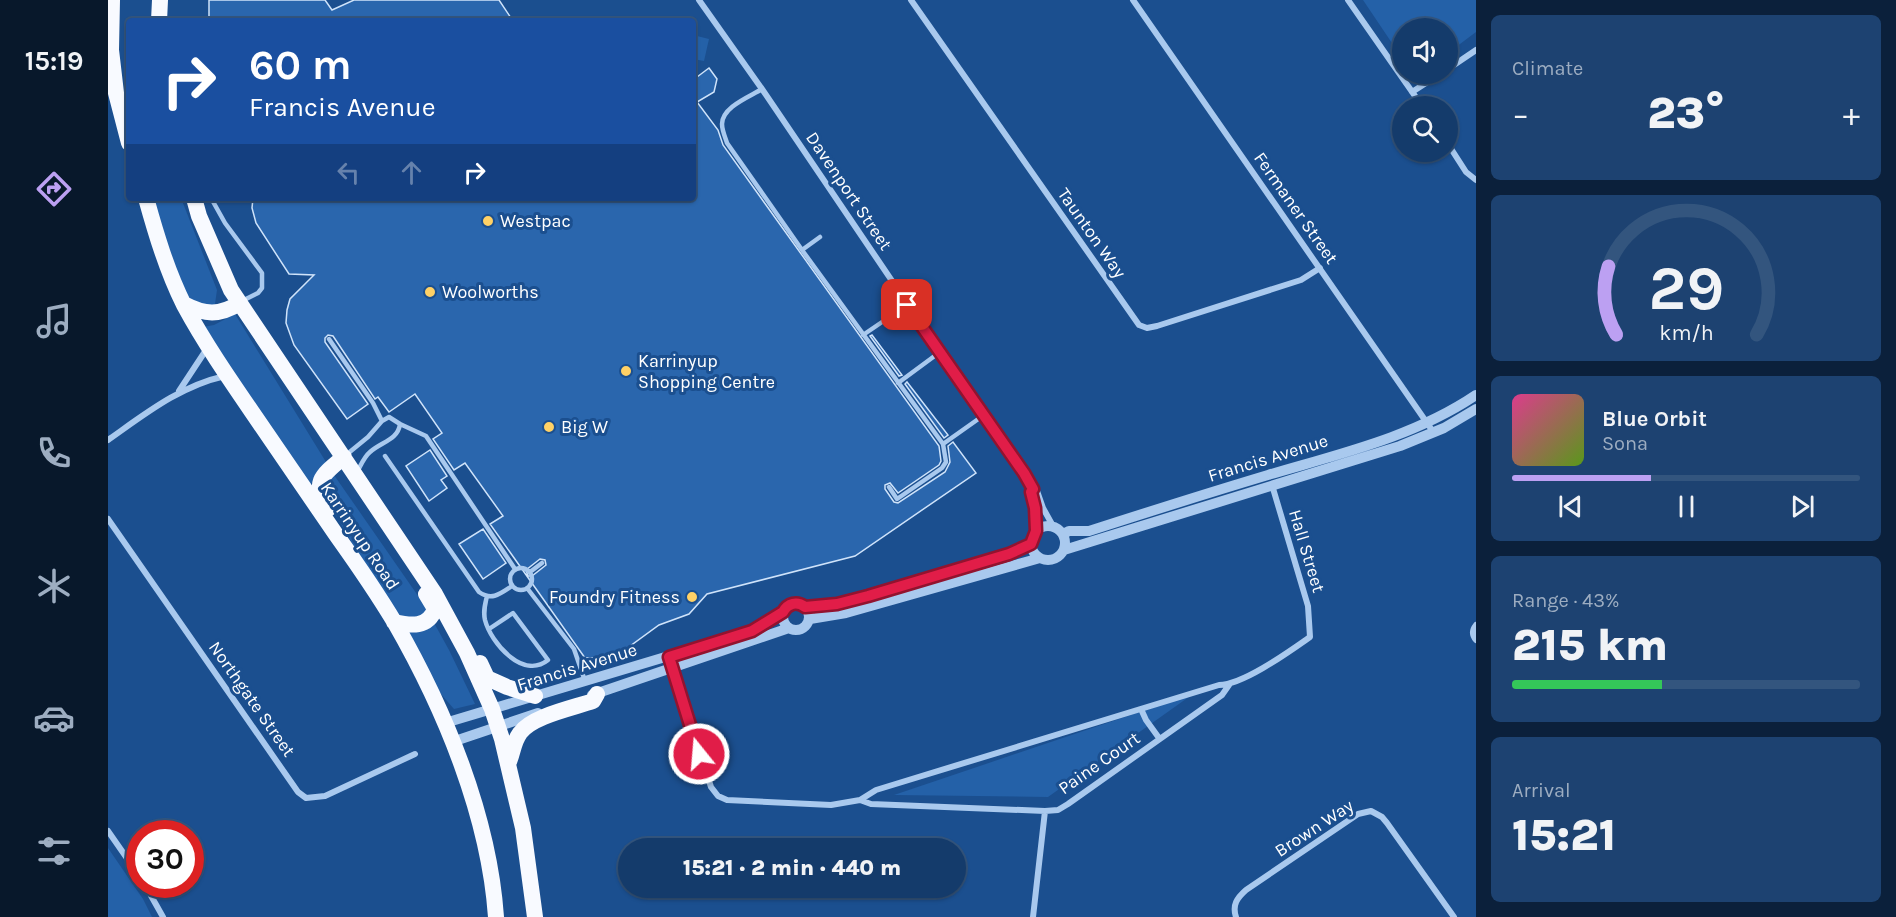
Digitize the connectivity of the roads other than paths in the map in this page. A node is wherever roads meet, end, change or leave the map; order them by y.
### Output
1 (112, 0) edge
2 (160, 0) edge
3 (699, 0) edge
4 (911, 0) edge
5 (1348, 0) edge
6 (1136, 1) edge
7 (159, 18) edge
8 (110, 44) edge
9 (1476, 50) edge
10 (1458, 62) edge
11 (1424, 84) edge
12 (762, 89) junction
13 (1412, 92) junction
14 (1415, 96) edge
15 (126, 125) edge
16 (1458, 160) edge
17 (1476, 180) edge
18 (147, 201) edge
19 (195, 201) edge
20 (213, 201) edge
21 (820, 237) dead end
22 (802, 250) junction
23 (1320, 268) junction
24 (240, 303) junction
25 (184, 304) junction
26 (907, 305) junction
27 (863, 335) junction
28 (329, 339) dead end
29 (208, 347) junction
30 (940, 352) junction
31 (226, 375) junction
32 (898, 383) junction
33 (179, 392) junction
34 (1476, 395) edge
35 (1476, 409) edge
36 (984, 416) junction
37 (382, 421) junction
38 (400, 424) junction
39 (1431, 428) junction
40 (108, 440) edge
41 (943, 444) junction
42 (385, 456) dead end
43 (344, 457) junction
44 (356, 474) junction
45 (1270, 480) junction
46 (889, 487) dead end
47 (1033, 489) junction
48 (108, 519) edge
49 (1053, 526) junction
50 (1036, 531) junction
51 (1063, 534) junction
52 (1031, 544) junction
53 (1064, 550) junction
54 (1040, 558) junction
55 (353, 560) junction
56 (542, 563) dead end
57 (418, 568) junction
58 (515, 569) junction
59 (530, 572) junction
60 (512, 586) junction
61 (527, 588) junction
62 (487, 596) junction
63 (805, 607) junction
64 (783, 612) junction
65 (810, 619) junction
66 (394, 622) junction
67 (1476, 625) edge
68 (789, 628) junction
69 (489, 629) junction
70 (1310, 638) joint
71 (1476, 640) edge
72 (669, 657) junction
73 (673, 668) junction
74 (1228, 685) junction
75 (591, 688) junction
76 (535, 696) junction
77 (1141, 709) junction
78 (492, 710) junction
79 (445, 723) junction
80 (498, 726) junction
81 (1160, 738) junction
82 (452, 742) junction
83 (415, 754) dead end
84 (508, 765) junction
85 (860, 800) junction
86 (1045, 811) junction
87 (108, 831) edge
88 (126, 857) edge
89 (152, 898) edge
90 (163, 917) edge
91 (496, 917) edge
92 (535, 917) edge
93 (1033, 917) edge
94 (1236, 917) edge
95 (1454, 917) edge

1 - 8 highway
2 - 7 highway
3 - 12 street, Davenport Street
4 - 23 street, Taunton Way
5 - 13 street
6 - 23 street, Fermaner Street
8 - 15 highway
9 - 10 street
11 - 13 street
12 - 22 lane
12 - 26 street, Davenport Street
13 - 14 street
16 - 17 street
18 - 25 highway, Karrinyup Road
19 - 24 highway, Karrinyup Road
20 - 24 lane
21 - 22 lane
22 - 27 lane
23 - 39 street, Fermaner Street
24 - 25 highway
24 - 43 highway, Karrinyup Road
25 - 29 highway, Karrinyup Road
26 - 27 lane
26 - 30 street, Davenport Street
27 - 32 lane
28 - 37 lane
29 - 31 highway, Karrinyup Road
29 - 33 street
30 - 32 lane
30 - 36 street, Davenport Street
31 - 33 street
31 - 55 highway, Karrinyup Road
32 - 41 lane
33 - 40 street
34 - 39 street, Francis Avenue
35 - 39 street, Francis Avenue
36 - 41 lane
36 - 47 street, Davenport Street
37 - 38 lane
37 - 43 lane
38 - 44 lane
38 - 58 lane
39 - 45 street, Francis Avenue
41 - 46 lane
42 - 62 lane
43 - 44 highway, Karrinyup Road
43 - 55 highway
44 - 57 highway, Karrinyup Road
45 - 51 street, Francis Avenue
45 - 53 street, Francis Avenue
45 - 70 street, Hall Street
47 - 49 street, Davenport Street
47 - 50 street, Davenport Street
48 - 83 street, Northgate Street
49 - 50 street
49 - 51 street
50 - 52 street
51 - 53 street
52 - 54 street
52 - 63 street, Francis Avenue
53 - 54 street
54 - 65 street, Francis Avenue
55 - 66 highway, Karrinyup Road
56 - 59 lane
57 - 66 highway
57 - 76 highway
57 - 78 highway, Karrinyup Road
58 - 59 lane
58 - 60 lane
59 - 61 lane
60 - 61 lane
60 - 62 lane
61 - 75 lane
62 - 69 lane
63 - 64 street, Francis Avenue
63 - 65 street
64 - 68 street
64 - 72 street, Francis Avenue
65 - 68 street, Francis Avenue
66 - 79 highway, Karrinyup Road
67 - 71 street
68 - 73 street, Francis Avenue
69 - 69 lane
70 - 74 street, Paine Court
72 - 73 street
72 - 75 street, Francis Avenue
73 - 75 street, Francis Avenue
73 - 85 street, Paine Court
74 - 77 street, Paine Court
74 - 81 street, Paine Court
75 - 76 street, Francis Avenue
75 - 80 street, Francis Avenue
75 - 84 highway
76 - 78 street, Francis Avenue
77 - 81 street
77 - 85 street, Paine Court
78 - 79 street, Francis Avenue
78 - 80 highway, Karrinyup Road
79 - 82 highway, Karrinyup Road
80 - 82 street, Francis Avenue
80 - 84 highway, Karrinyup Road
81 - 86 street, Paine Court
82 - 91 highway, Karrinyup Road
84 - 92 highway, Karrinyup Road
85 - 86 street, Paine Court
86 - 93 street
87 - 88 street
89 - 90 street
94 - 95 street, Brown Way

